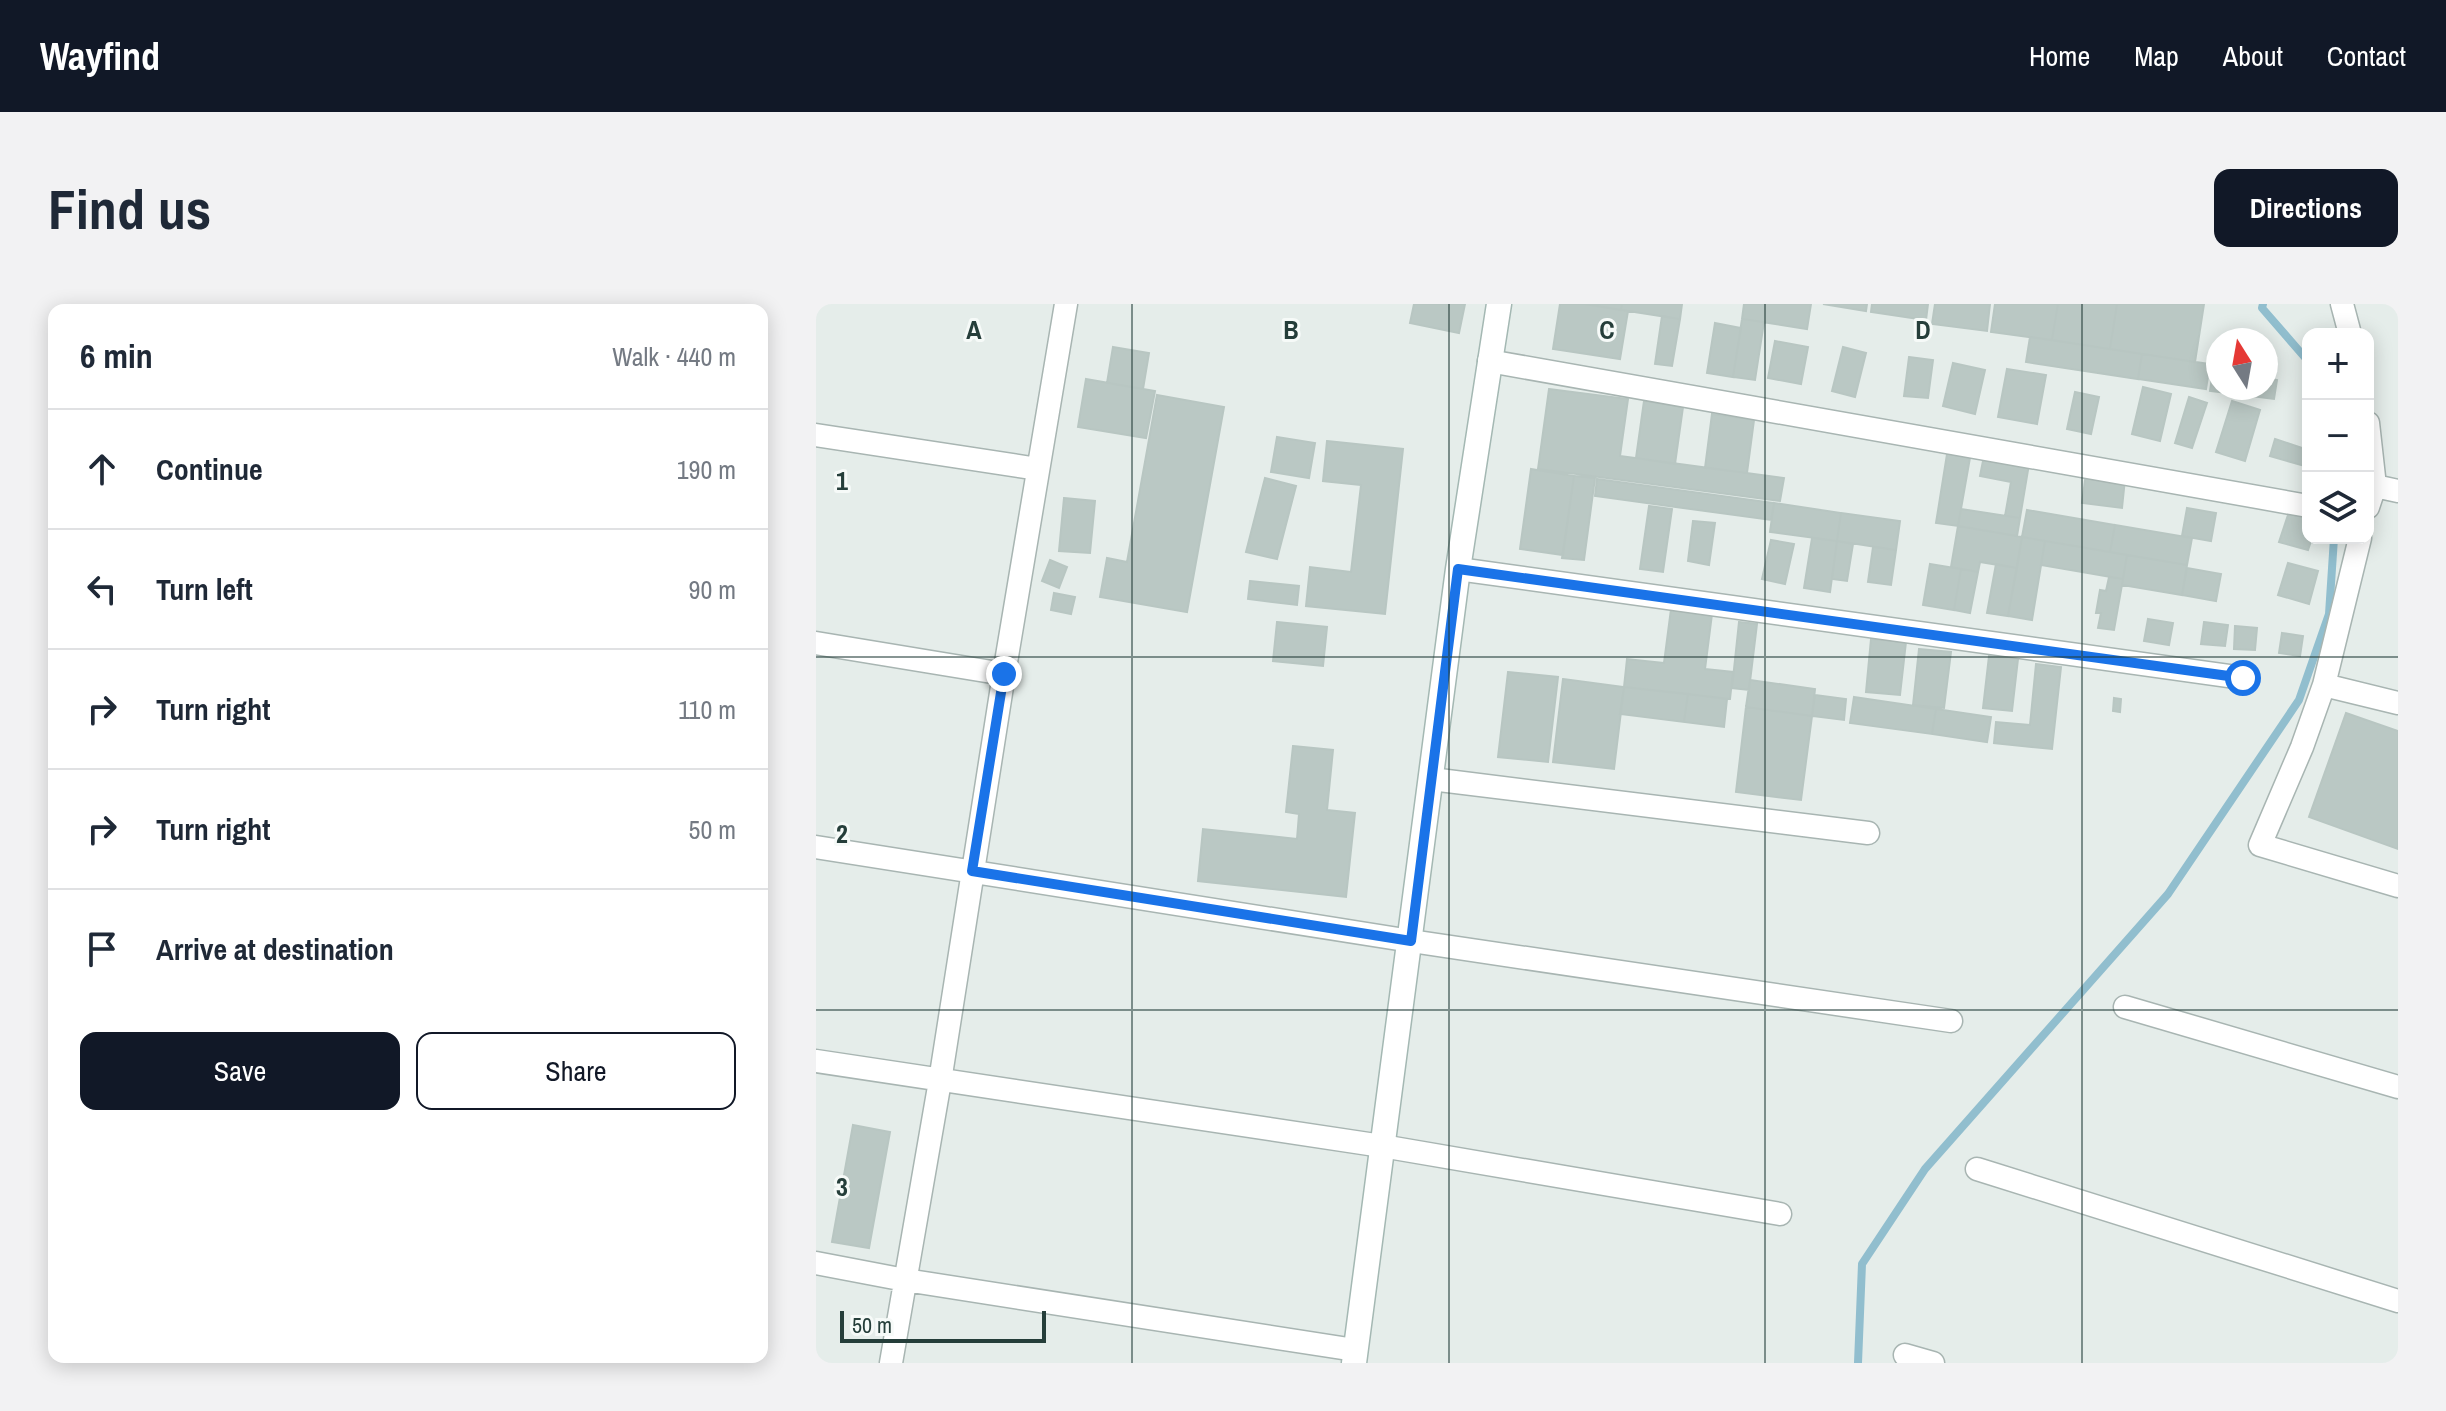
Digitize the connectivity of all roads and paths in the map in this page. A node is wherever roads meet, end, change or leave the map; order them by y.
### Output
1 (1066, 304) edge
2 (1499, 304) edge
3 (2342, 304) edge
4 (2348, 328) edge
5 (1489, 361) junction
6 (816, 435) edge
7 (1038, 469) junction
8 (2373, 472) edge
9 (2375, 486) junction
10 (2374, 489) edge
11 (2398, 491) edge
12 (2302, 505) edge
13 (2359, 544) edge
14 (1458, 569) junction
15 (816, 643) edge
16 (1004, 674) junction
17 (2243, 678) dead end
18 (2324, 685) junction
19 (2398, 703) edge
20 (1431, 779) junction
21 (1868, 833) dead end
22 (816, 847) edge
23 (972, 871) junction
24 (2398, 886) edge
25 (1411, 941) junction
26 (2125, 1007) dead end
27 (1951, 1021) dead end
28 (816, 1061) edge
29 (940, 1081) junction
30 (2398, 1087) edge
31 (1382, 1146) junction
32 (1977, 1169) dead end
33 (1780, 1214) dead end
34 (816, 1263) edge
35 (905, 1280) junction
36 (2398, 1301) edge
37 (1905, 1355) dead end
38 (1354, 1356) edge
39 (891, 1363) edge
40 (1933, 1363) edge

1 - 7 street
2 - 5 street
3 - 4 street
5 - 12 street
5 - 14 street
6 - 7 street
7 - 16 street
8 - 9 street
9 - 10 street
9 - 11 street
13 - 18 street
14 - 17 street
14 - 20 street
15 - 16 street
16 - 23 street
18 - 19 street
18 - 24 street
20 - 21 street
20 - 25 street
22 - 23 street
23 - 25 street
23 - 29 street
25 - 27 street
25 - 31 street
26 - 30 street
28 - 29 street
29 - 31 street
29 - 35 street
31 - 33 street
31 - 38 street
32 - 36 street
34 - 35 street
35 - 38 street
35 - 39 street
37 - 40 street

